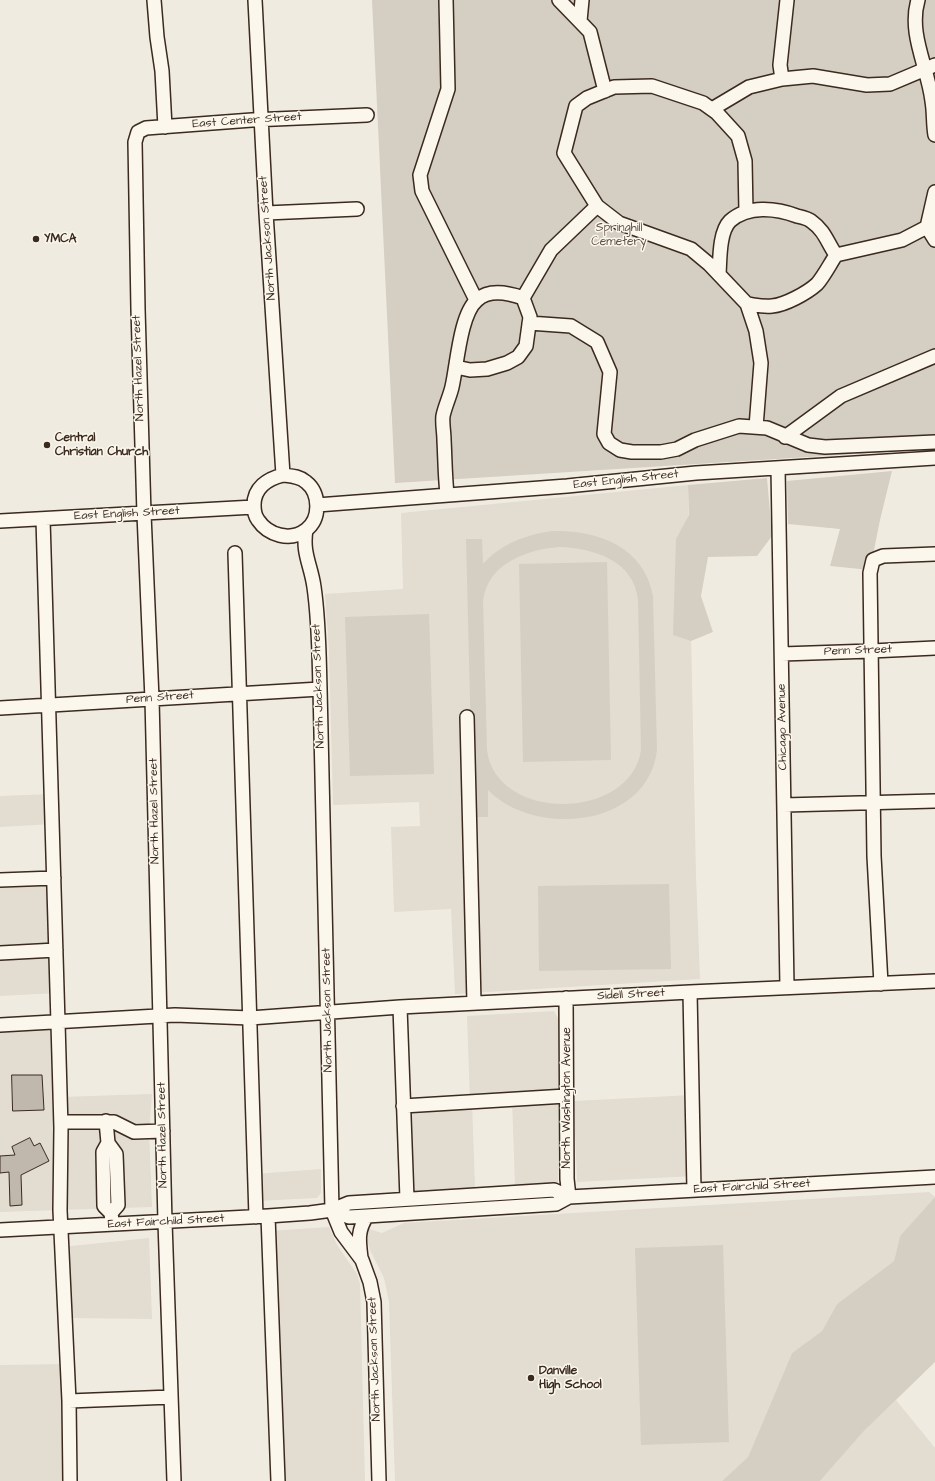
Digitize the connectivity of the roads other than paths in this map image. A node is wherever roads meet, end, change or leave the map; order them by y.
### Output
1 (154, 0) edge
2 (255, 0) edge
3 (446, 0) edge
4 (559, 0) edge
5 (582, 0) edge
6 (787, 0) edge
7 (918, 0) edge
8 (580, 21) junction
9 (930, 68) edge
10 (782, 79) junction
11 (605, 90) junction
12 (712, 109) junction
13 (367, 115) dead end
14 (262, 120) junction
15 (165, 127) junction
16 (935, 135) edge
17 (135, 142) joint
18 (935, 192) edge
19 (597, 206) junction
20 (357, 209) dead end
21 (746, 212) junction
22 (266, 213) junction
23 (931, 227) edge
24 (935, 240) edge
25 (836, 255) junction
26 (719, 274) junction
27 (523, 298) junction
28 (476, 300) junction
29 (747, 304) junction
30 (530, 323) junction
31 (935, 356) edge
32 (456, 367) junction
33 (756, 427) junction
34 (785, 436) junction
35 (935, 442) edge
36 (935, 458) edge
37 (778, 468) junction
38 (283, 475) junction
39 (447, 494) junction
40 (317, 504) junction
41 (254, 507) junction
42 (144, 514) junction
43 (43, 519) junction
44 (0, 521) edge
45 (306, 530) junction
46 (235, 553) dead end
47 (935, 554) edge
48 (935, 648) edge
49 (871, 652) junction
50 (782, 654) junction
51 (320, 689) junction
52 (239, 693) junction
53 (152, 699) junction
54 (49, 705) junction
55 (0, 708) edge
56 (467, 717) dead end
57 (935, 801) edge
58 (874, 803) junction
59 (784, 805) junction
60 (54, 878) junction
61 (0, 880) edge
62 (56, 950) junction
63 (0, 953) edge
64 (935, 981) edge
65 (881, 984) junction
66 (788, 987) junction
67 (690, 992) junction
68 (566, 998) junction
69 (474, 1003) junction
70 (400, 1007) junction
71 (328, 1012) junction
72 (160, 1016) junction
73 (250, 1018) junction
74 (58, 1023) junction
75 (0, 1025) edge
76 (566, 1096) junction
77 (403, 1106) junction
78 (106, 1121) junction
79 (61, 1122) junction
80 (163, 1131) junction
81 (935, 1177) edge
82 (694, 1190) junction
83 (569, 1197) junction
84 (406, 1199) junction
85 (332, 1210) junction
86 (262, 1216) junction
87 (368, 1216) junction
88 (112, 1219) junction
89 (165, 1222) junction
90 (60, 1227) junction
91 (0, 1230) edge
92 (362, 1260) junction
93 (171, 1397) junction
94 (69, 1402) junction
95 (70, 1481) edge
96 (174, 1481) edge
97 (278, 1481) edge
98 (379, 1481) edge

1 - 15 street
2 - 14 street, North Jackson Street
3 - 28 street
4 - 8 street
5 - 8 street
6 - 10 street
7 - 9 street
8 - 11 street
9 - 10 street
9 - 16 street
10 - 12 street
11 - 12 street
11 - 19 street
12 - 21 street
13 - 14 street, East Center Street
14 - 15 street, East Center Street
14 - 22 street, North Jackson Street
15 - 17 street, East Center Street
17 - 42 street, North Hazel Street
18 - 23 street
19 - 26 street
19 - 27 street
20 - 22 street
21 - 25 street
21 - 26 street
22 - 38 street, North Jackson Street
23 - 24 street
23 - 25 street
25 - 29 street
26 - 29 street
27 - 28 street
27 - 30 street
28 - 32 street
29 - 33 street
30 - 32 street
30 - 33 street
31 - 34 street
32 - 39 street
33 - 34 street
34 - 35 street
36 - 37 street, East English Street
37 - 39 street, East English Street
37 - 50 street, Chicago Avenue
38 - 40 street
38 - 41 street
39 - 40 street, East English Street
40 - 45 street
41 - 42 street, East English Street
41 - 45 street
42 - 43 street, East English Street
42 - 53 street, North Hazel Street
43 - 44 street, East English Street
43 - 54 street
45 - 51 street, North Jackson Street
46 - 52 street
47 - 49 street
48 - 49 street, Penn Street
49 - 50 street, Penn Street
49 - 58 street
50 - 59 street, Chicago Avenue
51 - 52 street, Penn Street
51 - 71 street, North Jackson Street
52 - 53 street, Penn Street
52 - 73 street
53 - 54 street, Penn Street
53 - 72 street, North Hazel Street
54 - 55 street, Penn Street
54 - 60 street
56 - 69 street
57 - 58 street
58 - 59 street
58 - 65 street
59 - 66 street, Chicago Avenue
60 - 61 street
60 - 62 street
62 - 63 street
62 - 74 street
64 - 65 street, Sidell Street
65 - 66 street, Sidell Street
66 - 67 street, Sidell Street
67 - 68 street, Sidell Street
67 - 82 street
68 - 69 street, Sidell Street
68 - 76 street, North Washington Avenue
69 - 70 street, Sidell Street
70 - 71 street, Sidell Street
70 - 77 street
71 - 73 street, Sidell Street
71 - 85 street, North Jackson Street
72 - 73 street, Sidell Street
72 - 74 street, Sidell Street
72 - 80 street, North Hazel Street
73 - 86 street
74 - 75 street, Sidell Street
74 - 79 street
76 - 77 street
76 - 83 street, North Washington Avenue
77 - 84 street
78 - 79 street
78 - 80 street
78 - 88 street
79 - 90 street
80 - 89 street, North Hazel Street
81 - 82 street, East Fairchild Street
82 - 83 street, East Fairchild Street
83 - 84 street, East Fairchild Street
83 - 87 street, East Fairchild Street
84 - 85 street, East Fairchild Street
85 - 86 street, East Fairchild Street
85 - 87 street, East Fairchild Street
85 - 92 street, North Jackson Street
86 - 89 street, East Fairchild Street
86 - 97 street
87 - 92 street
88 - 89 street, East Fairchild Street
88 - 90 street, East Fairchild Street
89 - 93 street, North Hazel Street
90 - 91 street, East Fairchild Street
90 - 94 street
92 - 98 street, North Jackson Street
93 - 94 street
93 - 96 street, North Hazel Street
94 - 95 street

